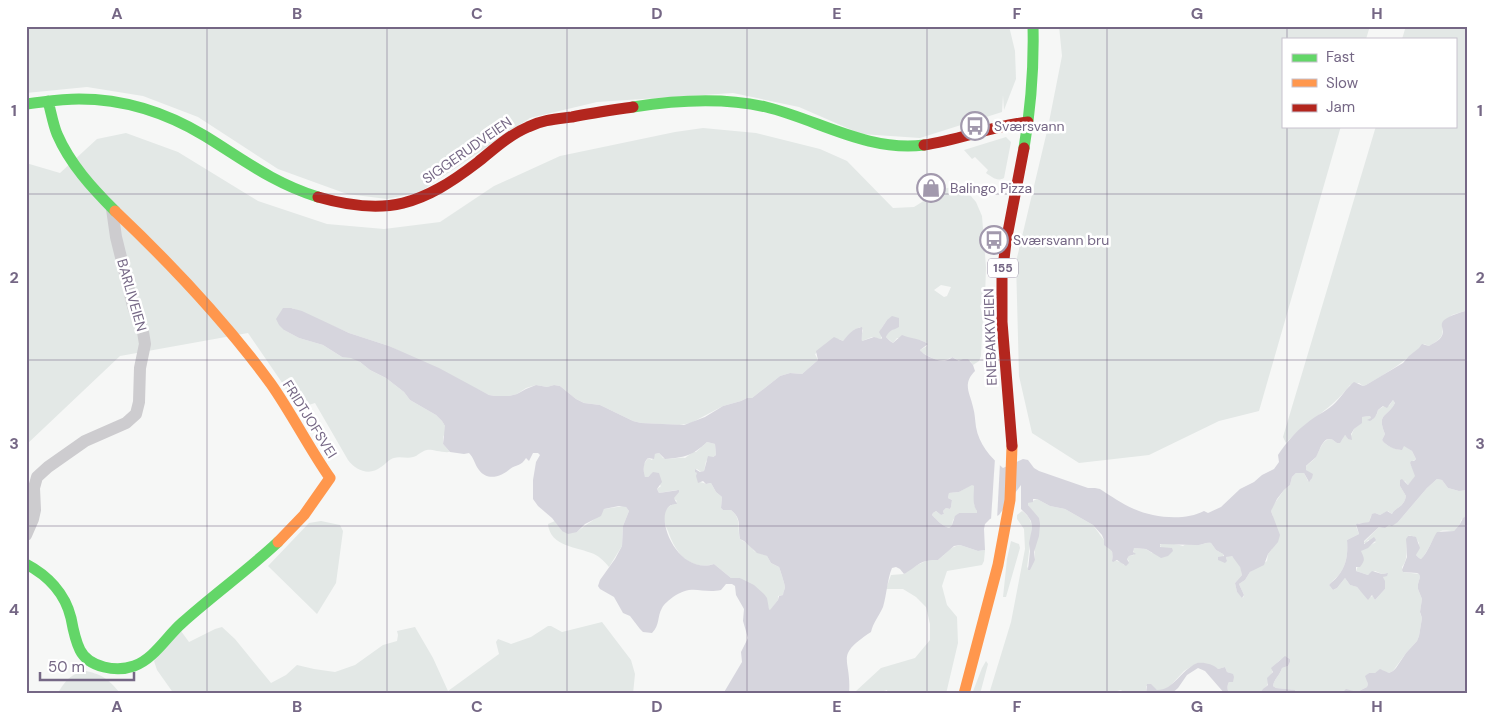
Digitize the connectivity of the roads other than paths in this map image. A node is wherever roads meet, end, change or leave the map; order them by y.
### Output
1 (1032, 26) edge
2 (48, 101) junction
3 (26, 104) edge
4 (1028, 122) junction
5 (112, 209) junction
6 (26, 535) edge
7 (26, 564) edge
8 (964, 694) edge

1 - 4 main road, ENEBAKKVEIEN / 155
2 - 3 main road, SIGGERUDVEIEN
2 - 4 main road, SIGGERUDVEIEN
2 - 5 main road, FRIDTJOFSVEI
4 - 8 main road, ENEBAKKVEIEN / 155
5 - 6 street, BARLIVEIEN
5 - 7 main road, FRIDTJOFSVEI

